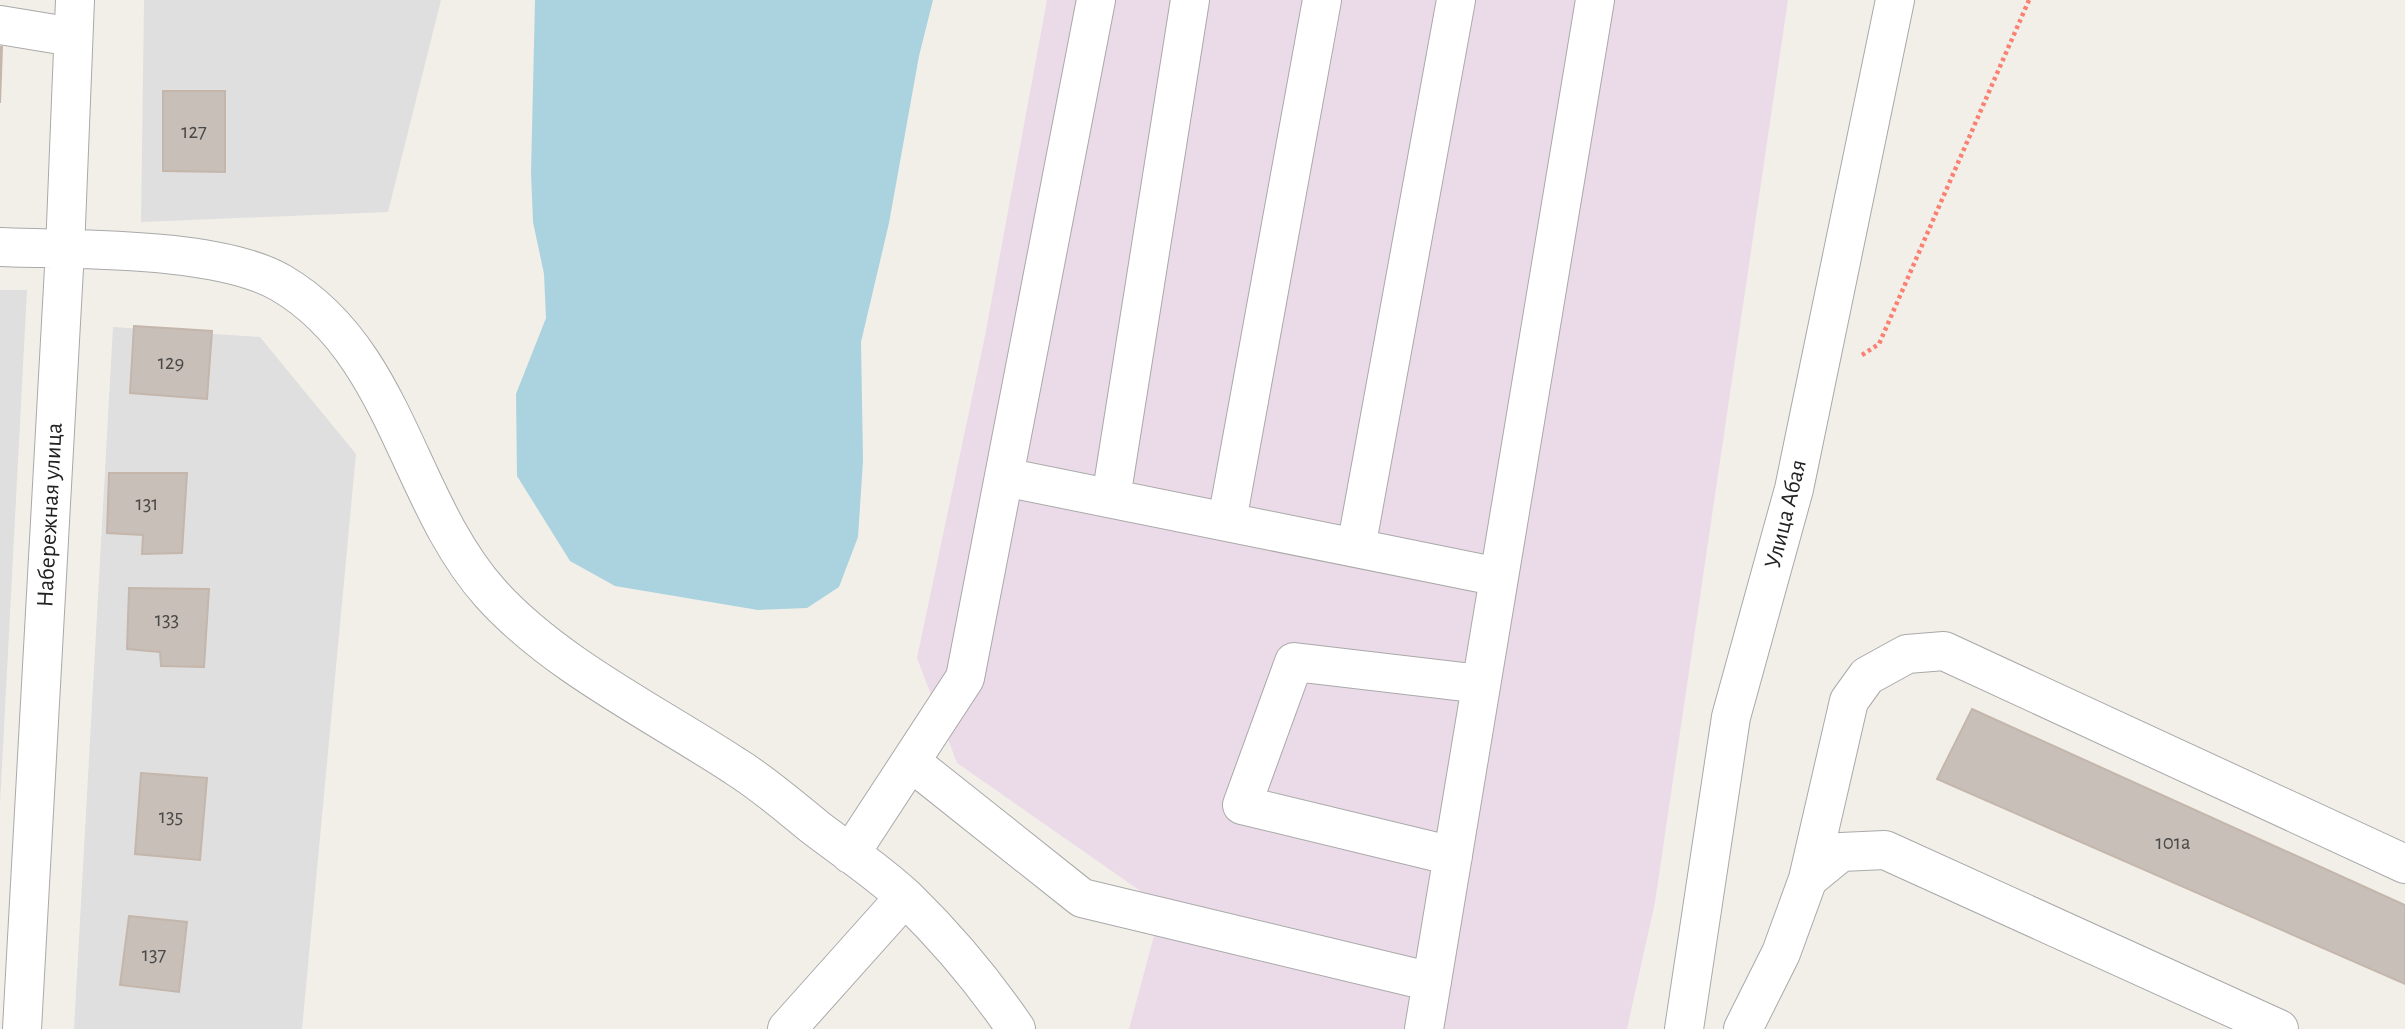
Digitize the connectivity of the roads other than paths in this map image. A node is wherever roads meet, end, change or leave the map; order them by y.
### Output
1 (75, 0) edge
2 (1096, 0) edge
3 (1190, 0) edge
4 (1322, 0) edge
5 (1456, 0) edge
6 (1595, 0) edge
7 (1895, 0) edge
8 (0, 25) edge
9 (73, 37) junction
10 (0, 247) edge
11 (65, 250) junction
12 (1004, 477) junction
13 (1111, 498) junction
14 (1227, 521) junction
15 (1356, 548) junction
16 (1499, 577) junction
17 (1481, 684) junction
18 (911, 762) junction
19 (850, 855) junction
20 (1453, 856) junction
21 (2405, 864) edge
22 (1808, 879) junction
23 (905, 897) junction
24 (1432, 982) junction
25 (22, 1029) edge
26 (787, 1029) edge
27 (1016, 1029) edge
28 (1424, 1029) edge
29 (1684, 1029) edge
30 (1743, 1029) edge
31 (2279, 1029) edge

1 - 9 street, Набережная улица
2 - 12 street
3 - 13 street
4 - 14 street
5 - 15 street
6 - 16 street
7 - 29 street, Улица Абая
8 - 9 street
9 - 11 street, Набережная улица
10 - 11 street
11 - 19 street
11 - 25 street, Набережная улица
12 - 13 street
12 - 18 street
13 - 14 street
14 - 15 street
15 - 16 street
16 - 17 street
17 - 20 street
17 - 20 street
18 - 19 street
18 - 24 street
19 - 23 street
20 - 24 street
21 - 22 street
22 - 30 street
22 - 31 street
23 - 26 street
23 - 27 street
24 - 28 street

